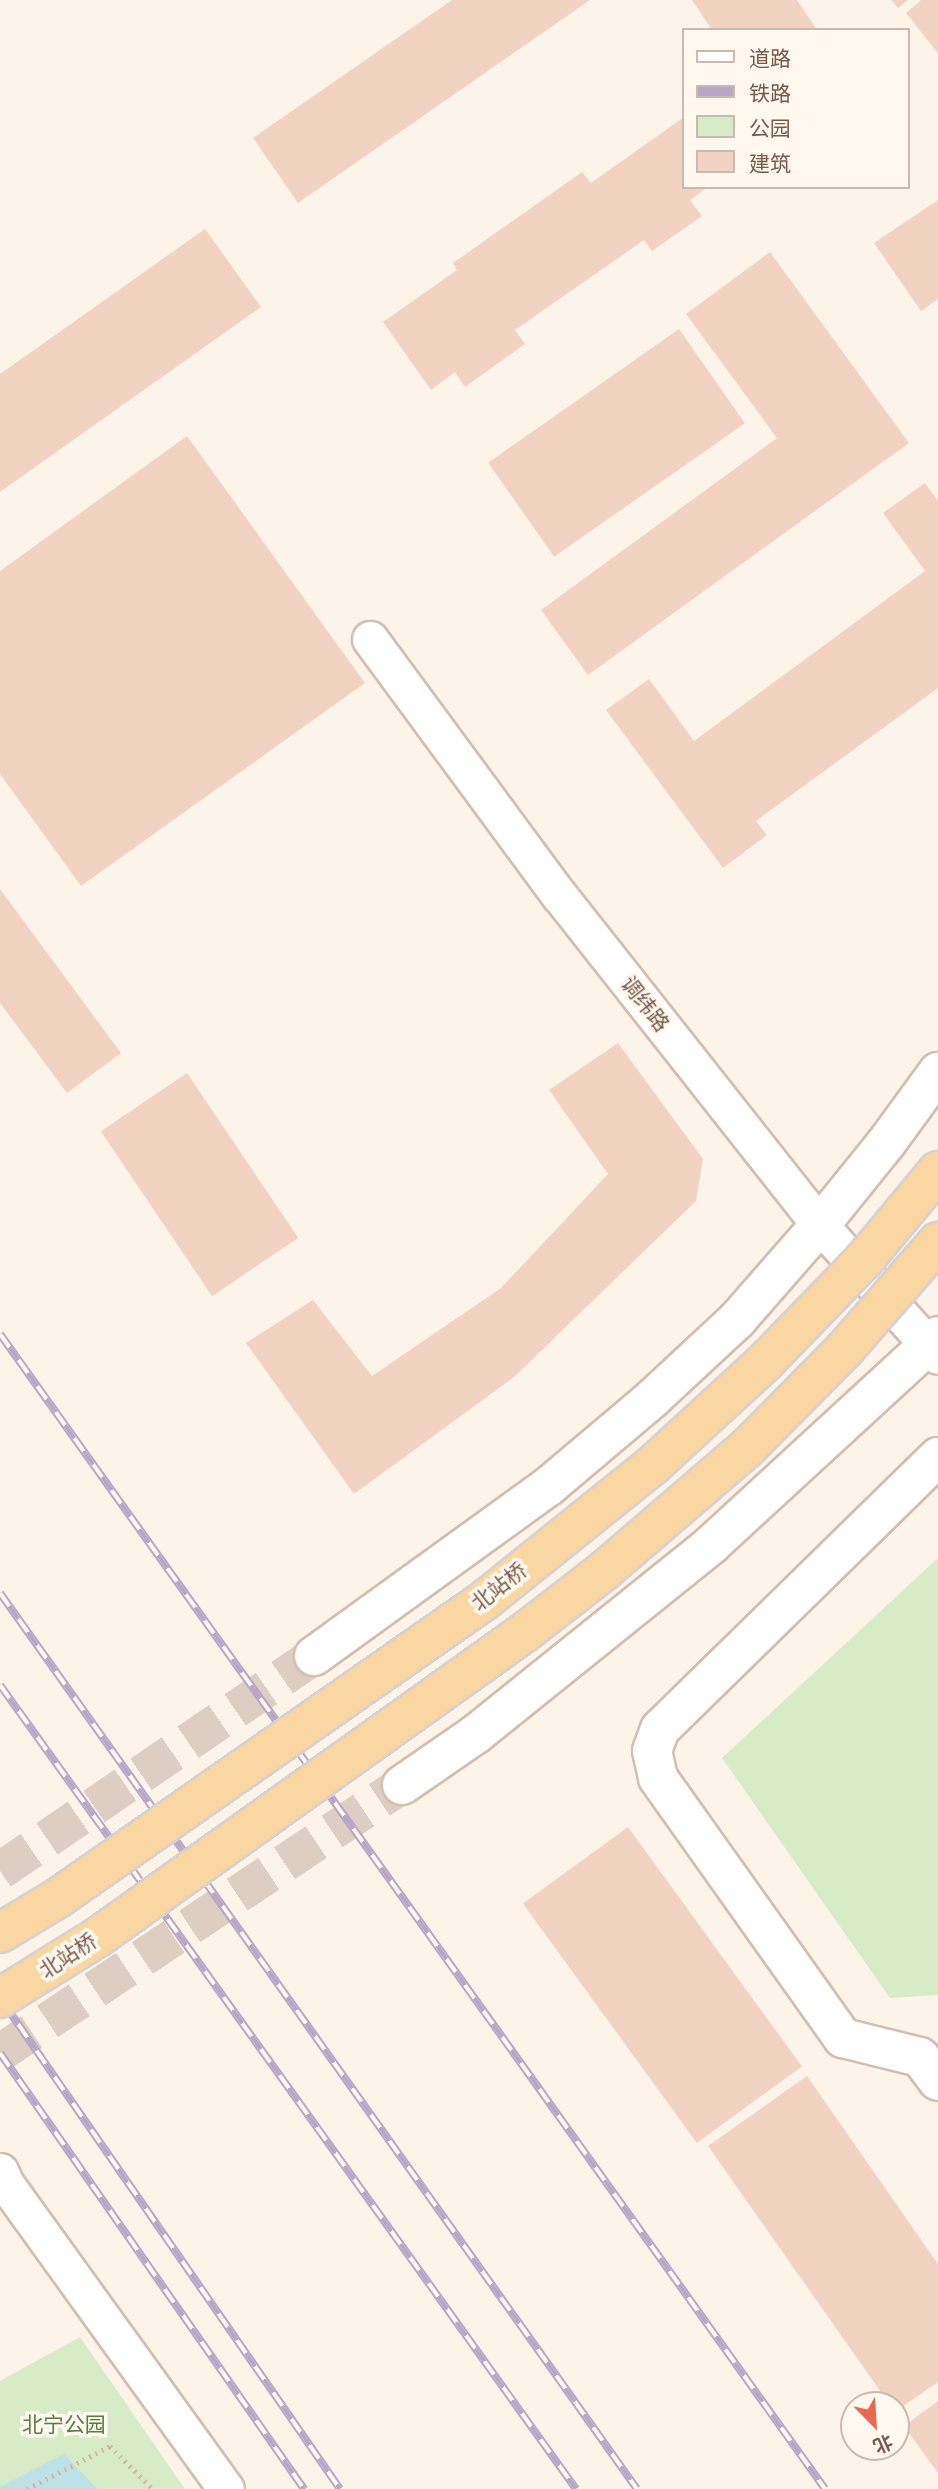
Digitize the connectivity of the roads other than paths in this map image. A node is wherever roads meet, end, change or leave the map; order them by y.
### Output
1 (370, 639) dead end
2 (938, 1072) edge
3 (938, 1171) edge
4 (820, 1225) junction
5 (938, 1242) edge
6 (934, 1346) edge
7 (938, 1457) edge
8 (314, 1657) tunnel mouth
9 (402, 1785) tunnel mouth
10 (0, 1933) edge
11 (0, 1998) edge
12 (938, 2081) edge
13 (2, 2179) edge
14 (226, 2489) edge

1 - 4 street, 调纬路
2 - 4 main road
3 - 10 main road, 北站桥, bridge
4 - 6 street, 调纬路
4 - 8 main road
5 - 11 main road, 北站桥, bridge
6 - 9 main road
7 - 12 main road
13 - 14 street

